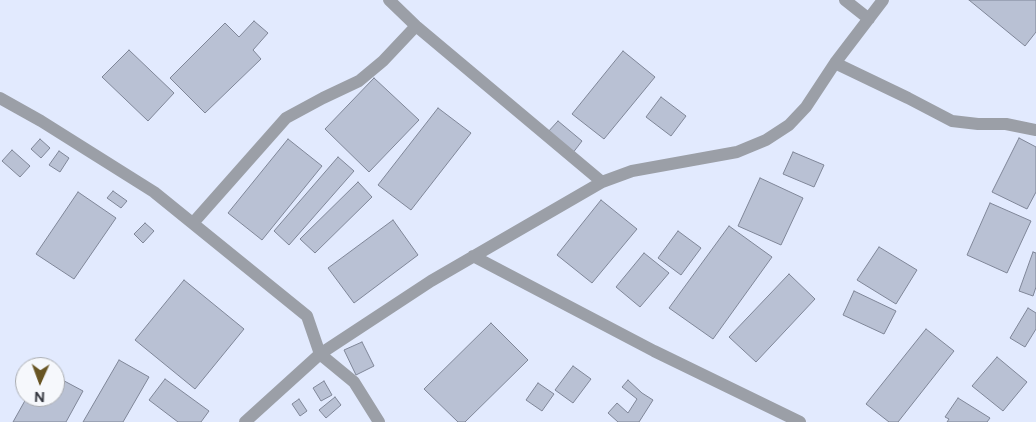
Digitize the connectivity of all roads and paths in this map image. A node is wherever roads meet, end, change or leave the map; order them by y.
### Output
1 (389, 0) edge
2 (845, 0) edge
3 (883, 0) edge
4 (869, 19) junction
5 (416, 26) junction
6 (835, 63) junction
7 (0, 98) edge
8 (1036, 130) edge
9 (602, 182) junction
10 (193, 223) junction
11 (473, 256) junction
12 (320, 354) junction
13 (245, 422) edge
14 (380, 422) edge
15 (800, 422) edge

1 - 5 street
2 - 4 street
3 - 4 street
4 - 6 street
5 - 9 street
5 - 10 street
6 - 8 street
6 - 9 street
7 - 10 street
9 - 11 street
10 - 12 street
11 - 12 street
11 - 15 street
12 - 13 street
12 - 14 street

